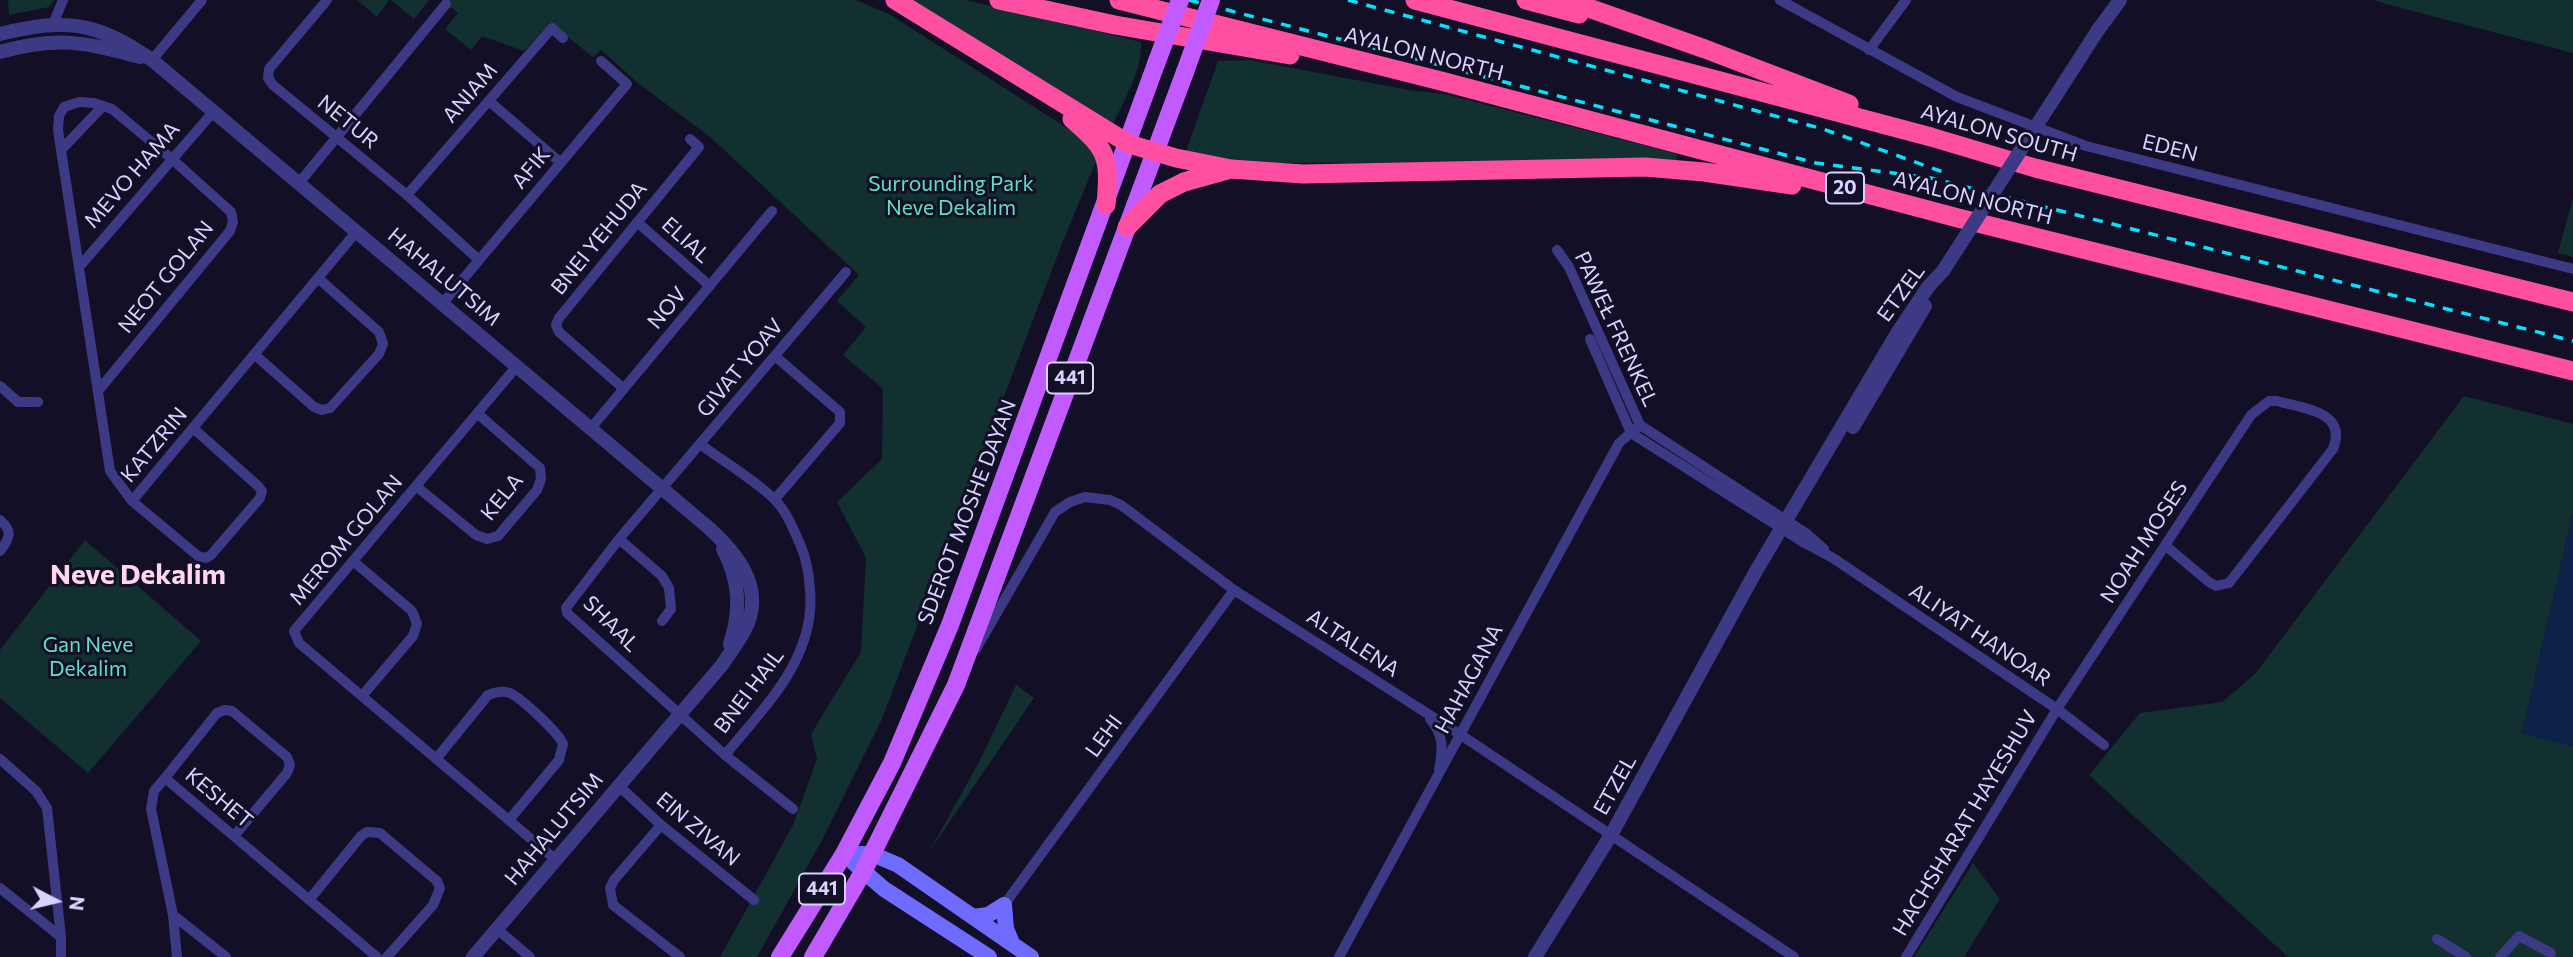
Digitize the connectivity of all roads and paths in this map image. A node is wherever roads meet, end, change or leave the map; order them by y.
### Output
1 (63, 0) edge
2 (202, 0) edge
3 (327, 0) edge
4 (895, 0) edge
5 (999, 0) edge
6 (1119, 0) edge
7 (1180, 0) edge
8 (1211, 0) edge
9 (1415, 0) edge
10 (1526, 0) edge
11 (1566, 0) edge
12 (1780, 0) edge
13 (1906, 0) edge
14 (2120, 0) edge
15 (446, 4) dead end
16 (53, 24) junction
17 (0, 34) edge
18 (564, 38) dead end
19 (1705, 49) junction
20 (1869, 50) junction
21 (0, 52) edge
22 (152, 60) junction
23 (601, 61) dead end
24 (1030, 81) junction
25 (1441, 81) junction
26 (489, 101) junction
27 (103, 106) junction
28 (214, 111) junction
29 (336, 136) junction
30 (1931, 137) junction
31 (690, 139) dead end
32 (1129, 144) junction
33 (61, 149) junction
34 (1156, 152) junction
35 (172, 159) junction
36 (561, 163) junction
37 (1231, 169) junction
38 (299, 183) junction
39 (407, 195) junction
40 (1106, 205) junction
41 (772, 211) dead end
42 (1958, 218) junction
43 (637, 222) junction
44 (1127, 228) junction
45 (357, 231) junction
46 (1557, 250) dead end
47 (479, 260) junction
48 (80, 265) junction
49 (2573, 269) edge
50 (846, 272) dead end
51 (318, 278) junction
52 (709, 286) junction
53 (2573, 302) edge
54 (443, 303) junction
55 (254, 354) junction
56 (775, 356) junction
57 (517, 366) junction
58 (2573, 371) edge
59 (0, 386) edge
60 (624, 389) junction
61 (97, 391) junction
62 (38, 402) dead end
63 (477, 413) junction
64 (193, 428) junction
65 (591, 428) junction
66 (1636, 429) junction
67 (700, 444) junction
68 (416, 486) junction
69 (663, 489) junction
70 (775, 499) junction
71 (132, 501) junction
72 (0, 520) edge
73 (1787, 527) junction
74 (619, 539) junction
75 (2166, 546) junction
76 (0, 551) edge
77 (353, 561) junction
78 (1234, 590) junction
79 (662, 621) dead end
80 (956, 685) junction
81 (362, 696) junction
82 (2057, 709) junction
83 (1424, 711) junction
84 (679, 715) junction
85 (1461, 735) junction
86 (2104, 745) dead end
87 (725, 755) junction
88 (436, 759) junction
89 (0, 760) edge
90 (165, 778) junction
91 (1437, 778) junction
92 (619, 786) junction
93 (793, 809) dead end
94 (509, 820) junction
95 (661, 825) junction
96 (1611, 835) junction
97 (234, 836) junction
98 (844, 855) junction
99 (872, 855) junction
100 (556, 860) junction
101 (863, 872) junction
102 (0, 888) edge
103 (309, 900) junction
104 (754, 900) dead end
105 (1004, 905) junction
106 (173, 915) junction
107 (974, 917) junction
108 (497, 929) junction
109 (61, 937) junction
110 (959, 938) junction
111 (2437, 939) dead end
112 (1014, 946) junction
113 (2553, 956) edge
114 (61, 957) edge
115 (177, 957) edge
116 (226, 957) edge
117 (377, 957) edge
118 (387, 957) edge
119 (473, 957) edge
120 (530, 957) edge
121 (680, 957) edge
122 (780, 957) edge
123 (813, 957) edge
124 (965, 957) edge
125 (989, 957) edge
126 (1031, 957) edge
127 (1339, 957) edge
128 (1535, 957) edge
129 (1794, 957) edge
130 (1906, 957) edge
131 (2466, 957) edge
132 (2500, 957) edge

1 - 16 street
2 - 22 street
3 - 29 street, NETUR
4 - 24 highway
5 - 25 highway
6 - 25 highway, AYALON NORTH / 20
7 - 32 main road, SDEROT MOSHE DAYAN / 441, bridge
8 - 34 main road, 441, bridge
9 - 30 highway, AYALON SOUTH
10 - 19 highway
11 - 19 highway
12 - 20 street, EDEN
13 - 20 street
14 - 73 street, ETZEL, bridge
15 - 29 street
16 - 17 street
16 - 22 street, HAHALUTSIM
18 - 26 street, ANIAM
19 - 30 highway
20 - 49 street, EDEN
21 - 22 street, HAHALUTSIM
22 - 28 street, HAHALUTSIM
23 - 36 street, AFIK
24 - 32 highway
24 - 40 highway
25 - 42 highway, AYALON NORTH / 20
26 - 36 street
26 - 39 street, ANIAM
27 - 33 street
27 - 33 street, KATZRIN
27 - 35 street
28 - 35 street, MEVO HAMA
28 - 38 street, HAHALUTSIM
29 - 38 street
29 - 39 street, NETUR
30 - 53 highway, AYALON SOUTH
31 - 43 street, BNEI YEHUDA
32 - 34 highway
32 - 40 main road, SDEROT MOSHE DAYAN / 441
33 - 48 street, KATZRIN
34 - 37 highway
34 - 44 main road, 441
35 - 48 street, MEVO HAMA
35 - 61 street, NEOT GOLAN
36 - 47 street, AFIK
37 - 42 highway
37 - 44 highway
38 - 45 street, HAHALUTSIM
39 - 47 street, NETUR
40 - 98 main road, SDEROT MOSHE DAYAN / 441
41 - 52 street, NOV
42 - 58 highway, AYALON NORTH / 20
43 - 52 street, ELIAL
43 - 60 street, BNEI YEHUDA
44 - 80 main road, 441
45 - 51 street, KATZRIN
45 - 54 street, HAHALUTSIM
46 - 66 street, PAWEŁ FRENKEL
47 - 54 street, AFIK
48 - 61 street, KATZRIN
50 - 56 street, GIVAT YOAV
51 - 55 street, KATZRIN
51 - 55 street
52 - 60 street, NOV
54 - 57 street, HAHALUTSIM
55 - 64 street, KATZRIN
56 - 67 street, GIVAT YOAV
56 - 70 street
57 - 63 street, MEROM GOLAN
57 - 65 street, HAHALUTSIM
59 - 62 street
60 - 65 street, NOV
61 - 71 street, KATZRIN
63 - 68 street, MEROM GOLAN
63 - 68 street, KELA
64 - 71 street, KATZRIN
64 - 71 street
65 - 69 street, HAHALUTSIM
66 - 73 street, ALIYAT HANOAR
66 - 85 street, HAHAGANA
67 - 69 street, GIVAT YOAV
67 - 70 street, BNEI HAIL
68 - 77 street, MEROM GOLAN
69 - 74 street, SHAAL
69 - 84 street, HAHALUTSIM
70 - 87 street, BNEI HAIL
72 - 76 street
73 - 82 street, ALIYAT HANOAR
73 - 96 street, ETZEL
74 - 79 street
74 - 84 street, SHAAL
75 - 75 street, NOAH MOSES
75 - 82 street, NOAH MOSES
77 - 81 street
77 - 81 street, MEROM GOLAN
78 - 80 street, ALTALENA
78 - 83 street, ALTALENA
78 - 105 street, LEHI
80 - 99 main road, 441
81 - 88 street, MEROM GOLAN
82 - 86 street, ALIYAT HANOAR
82 - 130 street, HACHSHARAT HAYESHUV
83 - 85 street, ALTALENA
83 - 91 street
84 - 87 street
84 - 92 street, HAHALUTSIM
85 - 91 street, HAHAGANA
85 - 96 street, ALTALENA
87 - 93 street
88 - 94 street, MEROM GOLAN
88 - 94 street
89 - 109 street
90 - 97 street, KESHET
90 - 97 street
90 - 106 street, KESHET
91 - 127 street, HAHAGANA
92 - 95 street, EIN ZIVAN
92 - 100 street, HAHALUTSIM
94 - 100 street, MEROM GOLAN
95 - 104 street, EIN ZIVAN
95 - 121 street
96 - 128 street, ETZEL
96 - 129 street, ALTALENA
97 - 103 street, KESHET
98 - 99 main road
98 - 101 main road
98 - 122 main road, SDEROT MOSHE DAYAN / 441
99 - 101 main road, 441
99 - 107 main road
100 - 108 street, HAHALUTSIM
101 - 110 main road
101 - 123 main road, 441
102 - 109 street
103 - 117 street, KESHET
103 - 118 street
105 - 107 main road
105 - 112 main road
106 - 115 street, KESHET
106 - 116 street
107 - 112 main road
108 - 119 street, HAHALUTSIM
108 - 120 street
109 - 114 street
110 - 124 main road
110 - 125 main road
111 - 131 street
112 - 126 main road
113 - 132 street

